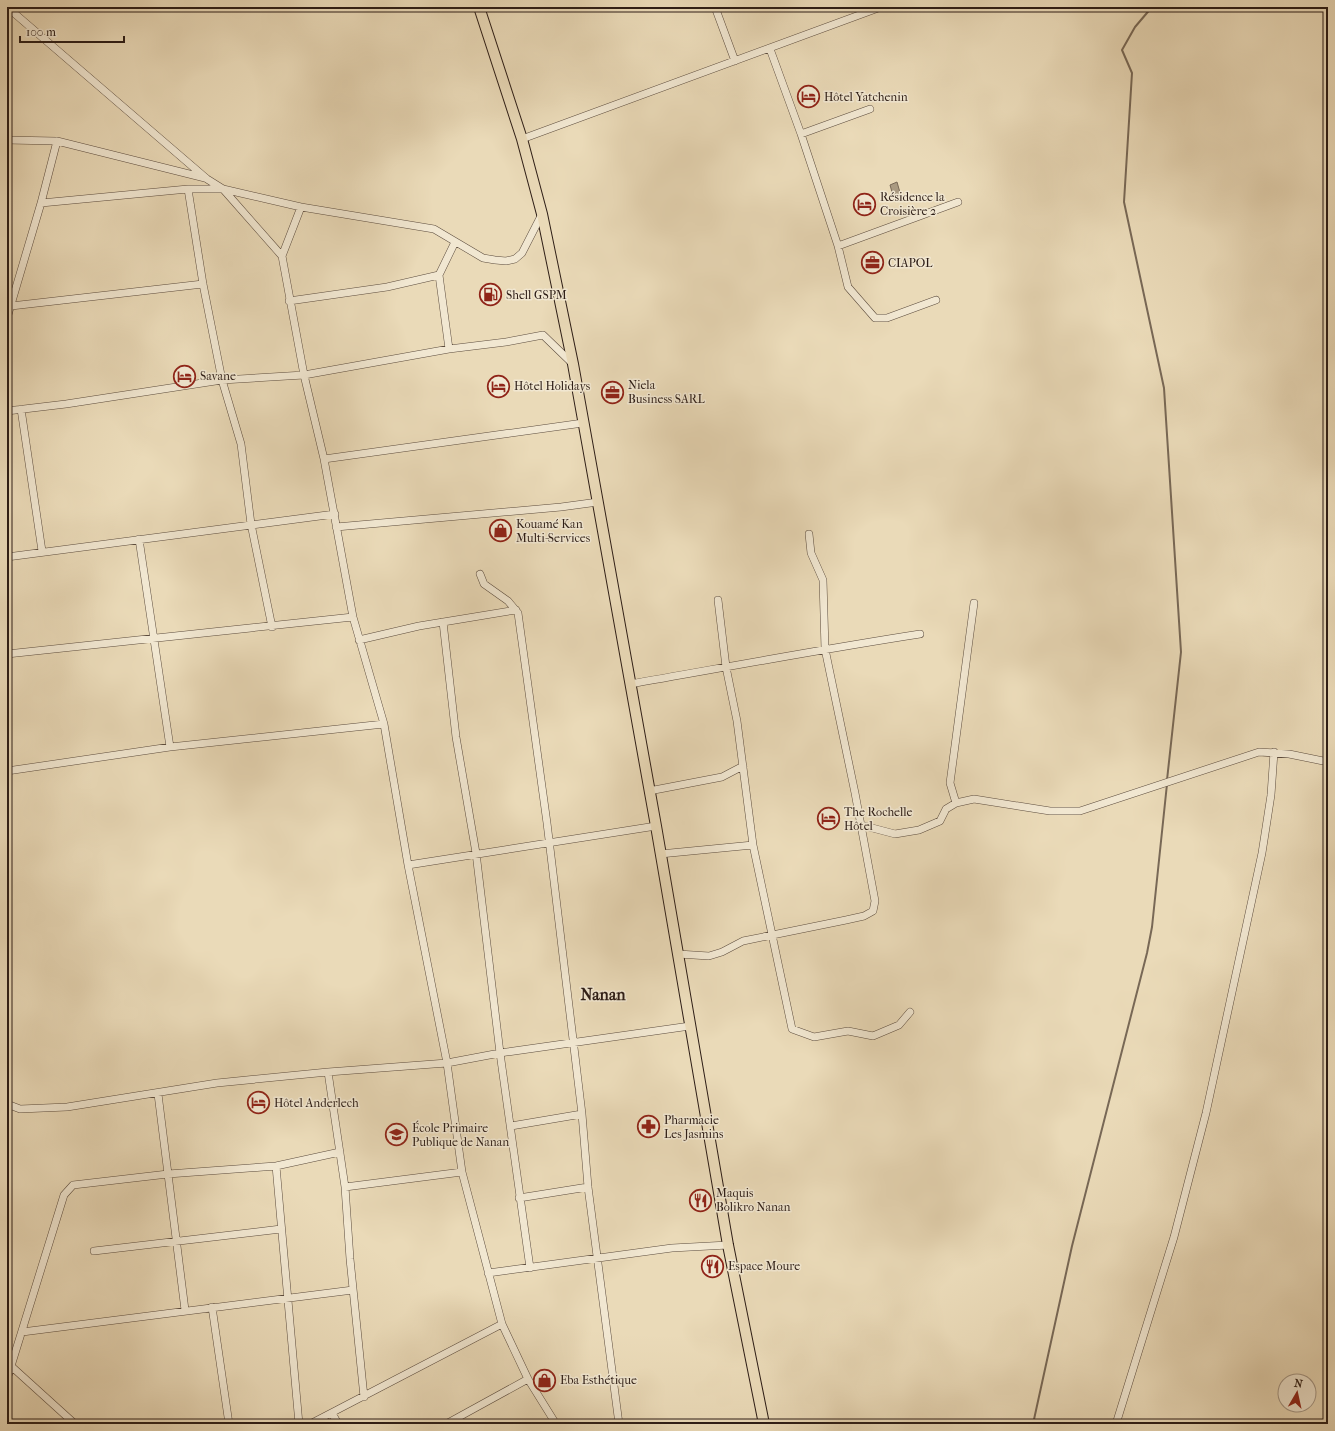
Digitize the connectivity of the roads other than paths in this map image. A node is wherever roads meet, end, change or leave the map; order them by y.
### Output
1 (7, 7) edge
2 (479, 7) edge
3 (715, 7) edge
4 (881, 7) edge
5 (770, 48) junction
6 (735, 61) junction
7 (870, 109) dead end
8 (801, 134) junction
9 (522, 139) junction
10 (7, 140) edge
11 (56, 142) junction
12 (208, 179) junction
13 (188, 189) junction
14 (223, 189) junction
15 (958, 202) dead end
16 (41, 203) junction
17 (301, 207) junction
18 (542, 214) junction
19 (455, 242) junction
20 (838, 246) junction
21 (282, 256) junction
22 (439, 275) junction
23 (203, 284) junction
24 (936, 300) dead end
25 (289, 301) junction
26 (11, 306) junction
27 (7, 318) edge
28 (449, 349) junction
29 (573, 364) junction
30 (304, 375) junction
31 (222, 380) junction
32 (21, 409) junction
33 (7, 411) edge
34 (583, 423) junction
35 (324, 459) junction
36 (598, 502) junction
37 (335, 514) junction
38 (251, 524) junction
39 (336, 528) junction
40 (808, 534) dead end
41 (139, 539) junction
42 (42, 551) junction
43 (7, 557) edge
44 (480, 574) dead end
45 (718, 600) dead end
46 (974, 603) dead end
47 (516, 610) junction
48 (353, 617) junction
49 (443, 622) junction
50 (272, 627) junction
51 (920, 634) dead end
52 (155, 639) junction
53 (359, 640) junction
54 (825, 649) junction
55 (7, 654) edge
56 (726, 667) junction
57 (630, 684) junction
58 (384, 724) junction
59 (170, 747) junction
60 (1274, 752) junction
61 (1328, 762) edge
62 (743, 766) junction
63 (7, 772) edge
64 (649, 791) junction
65 (956, 803) junction
66 (861, 825) junction
67 (656, 826) junction
68 (549, 843) junction
69 (753, 845) junction
70 (476, 853) junction
71 (660, 854) junction
72 (408, 865) junction
73 (773, 936) junction
74 (678, 954) junction
75 (910, 1012) dead end
76 (690, 1026) junction
77 (573, 1042) junction
78 (500, 1053) junction
79 (447, 1063) junction
80 (328, 1072) junction
81 (158, 1094) junction
82 (7, 1104) edge
83 (582, 1114) junction
84 (511, 1126) junction
85 (340, 1152) junction
86 (276, 1166) junction
87 (462, 1172) junction
88 (168, 1174) junction
89 (588, 1186) junction
90 (344, 1187) junction
91 (519, 1198) junction
92 (281, 1229) junction
93 (176, 1241) junction
94 (728, 1245) junction
95 (94, 1251) dead end
96 (598, 1258) junction
97 (530, 1268) junction
98 (488, 1273) junction
99 (353, 1290) junction
100 (287, 1298) junction
101 (212, 1307) junction
102 (185, 1310) junction
103 (502, 1324) junction
104 (22, 1332) junction
105 (11, 1366) junction
106 (7, 1379) edge
107 (528, 1379) junction
108 (364, 1397) junction
109 (332, 1413) junction
110 (75, 1424) edge
111 (229, 1424) edge
112 (299, 1424) edge
113 (310, 1424) edge
114 (338, 1424) edge
115 (446, 1424) edge
116 (556, 1424) edge
117 (618, 1424) edge
118 (764, 1424) edge
119 (1116, 1424) edge

1 - 12 street
2 - 9 highway
3 - 6 street
4 - 5 street
5 - 6 street
5 - 8 street
6 - 9 street
7 - 8 street
8 - 20 street
9 - 18 highway
10 - 11 street
11 - 12 street
11 - 16 street
12 - 14 street
13 - 14 street
13 - 16 street
13 - 23 street
14 - 17 street
14 - 21 street
15 - 20 street
16 - 26 street
17 - 19 street
17 - 21 street
18 - 19 street
18 - 29 highway
19 - 22 street
20 - 24 street
21 - 25 street
22 - 25 street
22 - 28 street
23 - 26 street
23 - 31 street
25 - 30 street
26 - 27 street
28 - 29 street
28 - 30 street
29 - 34 highway
30 - 31 street
30 - 35 street
31 - 32 street
31 - 38 street
32 - 33 street
32 - 42 street
34 - 35 street
34 - 36 highway
35 - 37 street
36 - 39 street
36 - 57 highway
37 - 38 street
37 - 39 street
38 - 41 street
38 - 50 street
39 - 48 street
40 - 54 street
41 - 42 street
41 - 52 street
42 - 43 street
44 - 47 street
45 - 56 street
46 - 65 street
47 - 49 street
47 - 68 street
48 - 50 street
48 - 53 street
49 - 53 street
49 - 70 street
50 - 52 street
51 - 54 street
52 - 55 street
52 - 59 street
53 - 58 street
54 - 56 street
54 - 66 street
56 - 57 street
56 - 62 street
57 - 64 highway
58 - 59 street
58 - 72 street
59 - 63 street
60 - 61 street
60 - 65 street
60 - 119 street
62 - 64 street
62 - 69 street
64 - 67 highway
65 - 66 street
66 - 73 street
67 - 68 street
67 - 71 highway
68 - 70 street
68 - 77 street
69 - 71 street
69 - 73 street
70 - 72 street
70 - 78 street
71 - 74 highway
72 - 79 street
73 - 74 street
73 - 75 street
74 - 76 highway
76 - 77 street
76 - 94 highway
77 - 78 street
77 - 83 street
78 - 79 street
78 - 84 street
79 - 80 street
79 - 87 street
80 - 81 street
80 - 85 street
81 - 82 street
81 - 88 street
83 - 84 street
83 - 89 street
84 - 91 street
85 - 86 street
85 - 90 street
86 - 88 street
86 - 92 street
87 - 90 street
87 - 98 street
88 - 93 street
88 - 104 street
89 - 91 street
89 - 96 street
90 - 99 street
91 - 97 street
92 - 93 street
92 - 100 street
93 - 95 street
93 - 102 street
94 - 96 street
94 - 118 highway
96 - 97 street
96 - 117 street
97 - 98 street
98 - 103 street
99 - 100 street
99 - 108 street
100 - 101 street
100 - 112 street
101 - 102 street
101 - 111 street
102 - 104 street
103 - 107 street
103 - 108 street
104 - 105 street
105 - 106 street
105 - 110 street
107 - 115 street
107 - 116 street
108 - 109 street
109 - 113 street
109 - 114 street

